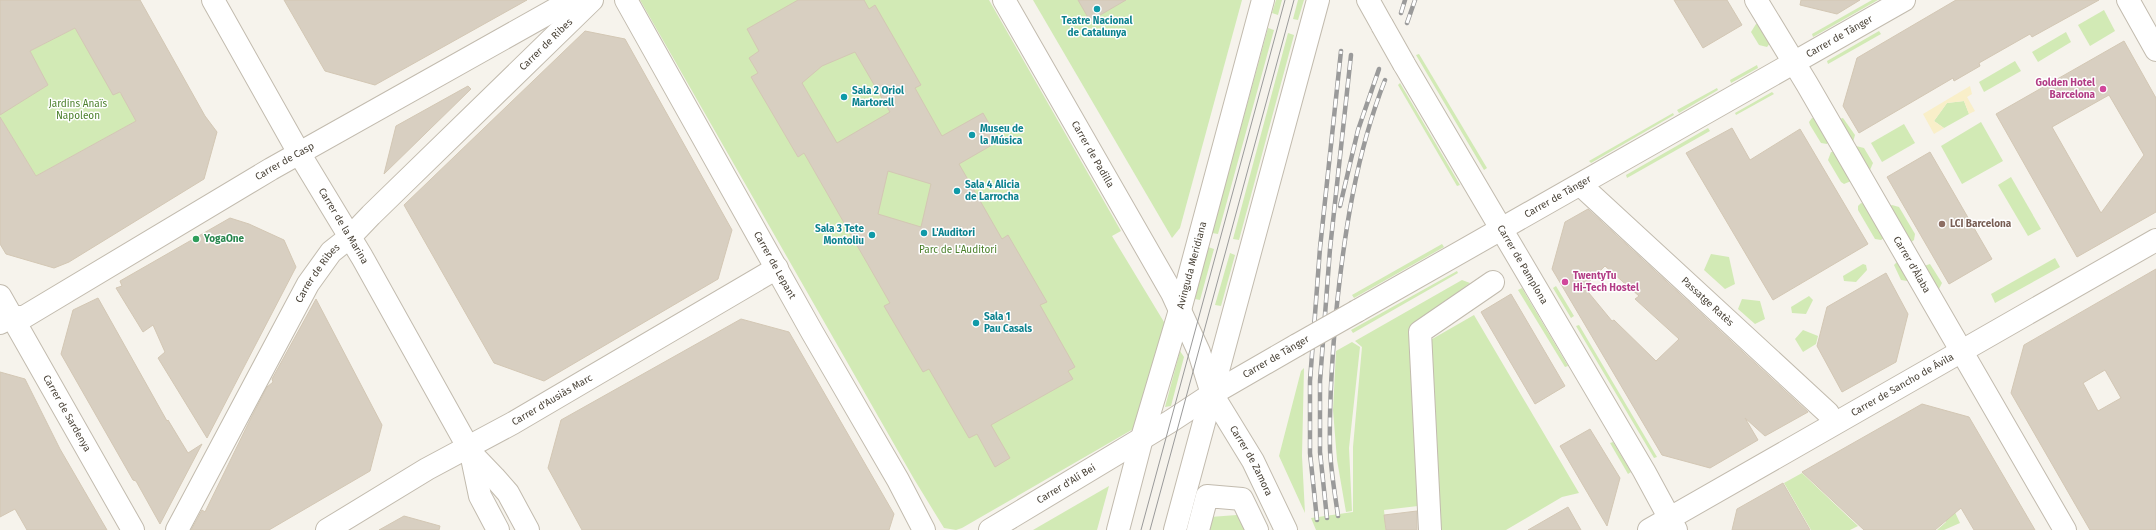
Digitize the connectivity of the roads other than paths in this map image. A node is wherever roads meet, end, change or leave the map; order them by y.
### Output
1 (213, 0) edge
2 (572, 0) edge
3 (592, 0) edge
4 (626, 0) edge
5 (1004, 0) edge
6 (1263, 0) edge
7 (1318, 0) edge
8 (1368, 0) edge
9 (1756, 0) edge
10 (1904, 0) edge
11 (2128, 0) edge
12 (2156, 50) edge
13 (1794, 63) junction
14 (299, 153) junction
15 (1586, 190) dead end
16 (1502, 229) junction
17 (350, 237) junction
18 (2156, 240) edge
19 (777, 268) junction
20 (1493, 282) dead end
21 (0, 296) edge
22 (1180, 310) junction
23 (6, 320) edge
24 (1961, 352) junction
25 (1212, 394) junction
26 (1828, 413) dead end
27 (1142, 438) junction
28 (469, 450) junction
29 (1672, 524) edge
30 (133, 530) edge
31 (177, 530) edge
32 (327, 530) edge
33 (498, 530) edge
34 (528, 530) edge
35 (924, 530) edge
36 (990, 530) edge
37 (1118, 530) edge
38 (1175, 530) edge
39 (1198, 530) edge
40 (1257, 530) edge
41 (1286, 530) edge
42 (1430, 530) edge
43 (1649, 530) edge
44 (2065, 530) edge

1 - 14 street, Carrer de la Marina
2 - 14 street, Carrer de Casp
3 - 17 street, Carrer de Ribes
4 - 19 street, Carrer de Lepant
5 - 22 street, Carrer de Padilla
6 - 22 street, Avinguda Meridiana
7 - 25 street
8 - 16 street, Carrer de Pamplona, bridge
9 - 13 street, Carrer d'Àlaba
10 - 13 street, Carrer de Tànger
11 - 12 street
13 - 16 street, Carrer de Tànger
13 - 24 street, Carrer d'Àlaba
14 - 17 street, Carrer de la Marina
14 - 23 street, Carrer de Casp
15 - 26 street, Passatge Ratès
16 - 25 street, Carrer de Tànger, bridge
16 - 29 street, Carrer de Pamplona
17 - 28 street, Carrer de la Marina
17 - 31 street, Carrer de Ribes
18 - 24 street, Carrer de Sancho de Ávila
19 - 28 street, Carrer d'Ausiàs Marc
19 - 35 street, Carrer de Lepant
20 - 42 street
21 - 23 street, Carrer de Sardenya
22 - 25 street, Carrer de Padilla
22 - 27 street, Avinguda Meridiana
23 - 30 street, Carrer de Sardenya
24 - 29 street, Carrer de Sancho de Ávila
24 - 44 street, Carrer d'Àlaba
25 - 27 street, Carrer de Tànger
25 - 38 street
25 - 41 street, Carrer de Zamora
27 - 36 street, Carrer d'Alí Bei
27 - 37 street, Avinguda Meridiana
28 - 32 street, Carrer d'Ausiàs Marc
28 - 33 street, Carrer de la Marina
28 - 34 street, Carrer de la Marina
29 - 43 street, Carrer de Sancho de Ávila
39 - 40 street

